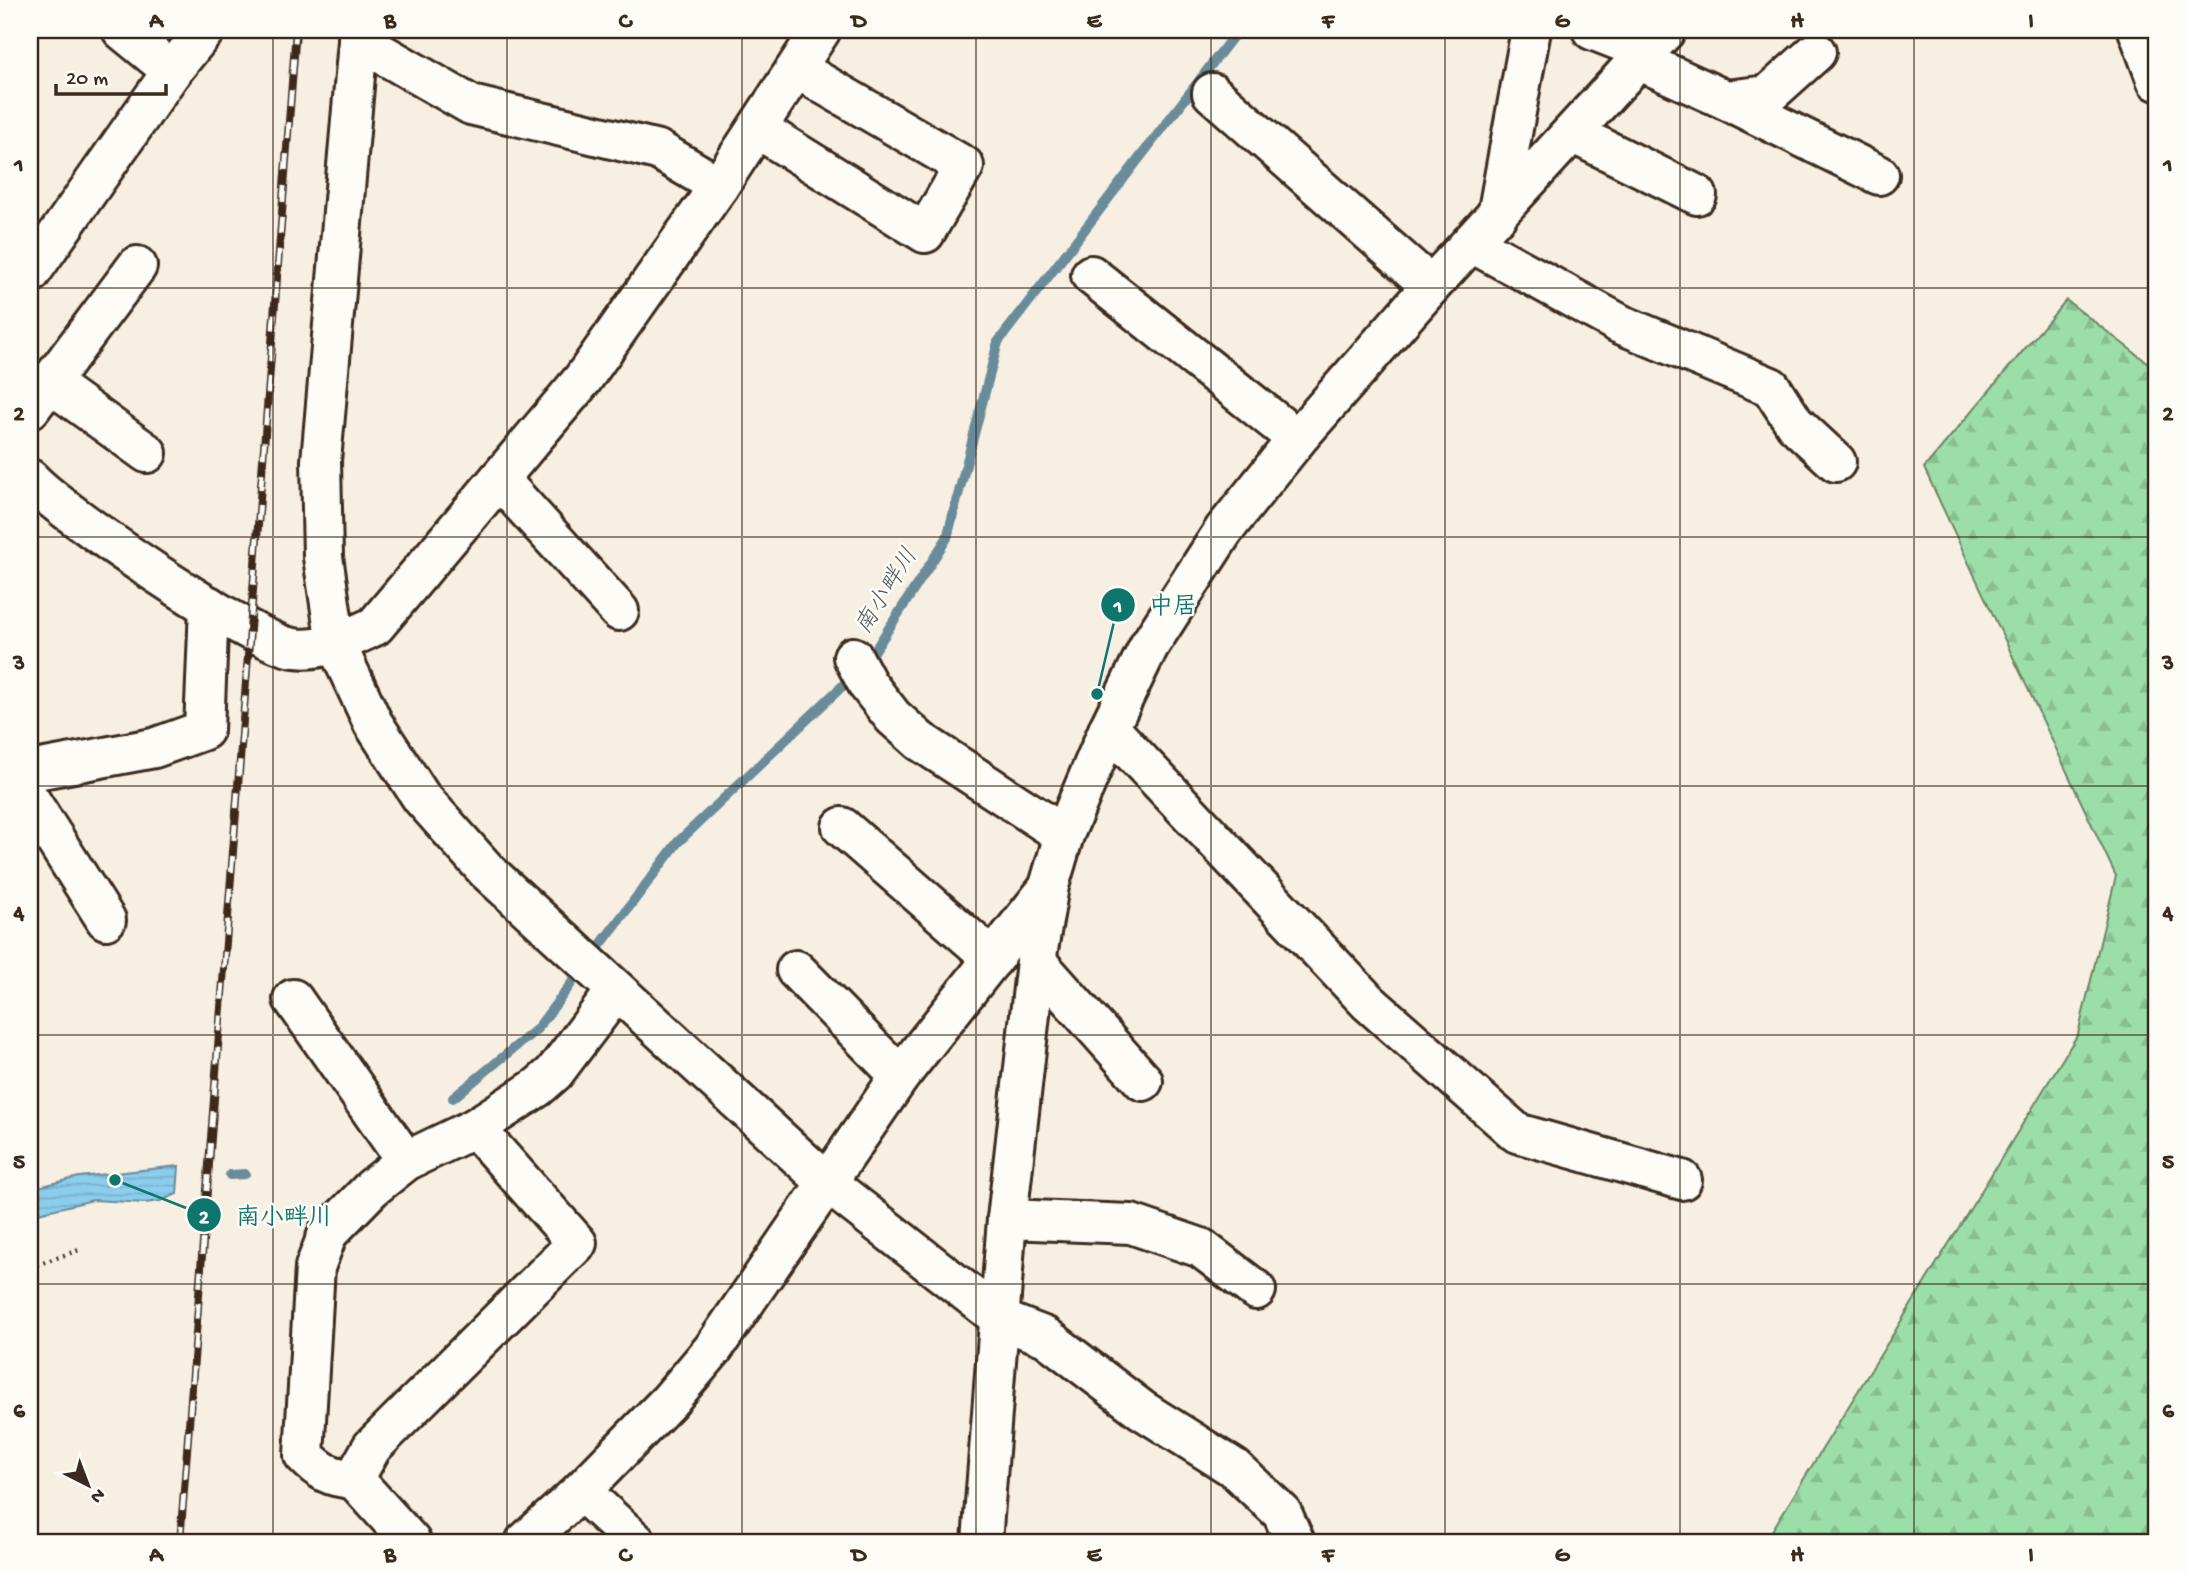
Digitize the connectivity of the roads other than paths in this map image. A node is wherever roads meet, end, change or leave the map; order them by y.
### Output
1 (122, 30) edge
2 (205, 30) edge
3 (821, 30) edge
4 (1531, 30) edge
5 (1592, 30) edge
6 (2138, 30) edge
7 (359, 35) edge
8 (1650, 47) edge
9 (1816, 52) dead end
10 (797, 69) junction
11 (172, 72) junction
12 (2157, 80) edge
13 (1212, 93) dead end
14 (1726, 100) junction
15 (758, 129) junction
16 (1572, 133) junction
17 (1879, 175) dead end
18 (719, 186) junction
19 (1698, 195) dead end
20 (1484, 230) junction
21 (137, 266) dead end
22 (30, 274) edge
23 (1091, 275) dead end
24 (1431, 286) junction
25 (40, 396) edge
26 (1297, 439) junction
27 (146, 453) dead end
28 (1836, 462) dead end
29 (30, 479) edge
30 (499, 479) junction
31 (209, 606) junction
32 (619, 611) dead end
33 (336, 644) junction
34 (860, 671) dead end
35 (1109, 728) junction
36 (30, 771) edge
37 (30, 800) edge
38 (842, 827) dead end
39 (1063, 835) junction
40 (1049, 886) junction
41 (106, 920) dead end
42 (993, 959) junction
43 (1036, 961) junction
44 (796, 970) dead end
45 (608, 983) junction
46 (293, 999) dead end
47 (900, 1076) junction
48 (1143, 1081) dead end
49 (475, 1128) junction
50 (406, 1161) junction
51 (1682, 1180) dead end
52 (826, 1182) junction
53 (1007, 1219) junction
54 (1256, 1290) dead end
55 (1002, 1321) junction
56 (354, 1479) junction
57 (581, 1491) junction
58 (411, 1542) edge
59 (525, 1542) edge
60 (636, 1542) edge
61 (982, 1542) edge
62 (1295, 1542) edge

1 - 11 street
2 - 11 street
3 - 10 street
4 - 20 street
5 - 8 street
6 - 12 street
7 - 18 street
7 - 33 street
8 - 14 street
8 - 16 street
9 - 14 street
10 - 15 street
10 - 15 street
11 - 22 street
13 - 24 street
14 - 17 street
15 - 18 street
16 - 19 street
16 - 20 street
18 - 30 street
20 - 24 street
20 - 28 street
21 - 25 street
23 - 26 street
24 - 26 street
25 - 27 street
26 - 35 street
29 - 31 street
30 - 32 street
30 - 33 street
31 - 33 street
31 - 36 street
33 - 45 street
34 - 39 street
35 - 39 street
35 - 51 street
37 - 41 street
38 - 42 street
39 - 40 street
40 - 42 street
40 - 43 street
42 - 47 street
43 - 48 street
43 - 53 street
44 - 47 street
45 - 49 street
45 - 52 street
46 - 50 street
47 - 52 street
49 - 50 street
49 - 56 street
50 - 56 street
52 - 55 street
52 - 57 street
53 - 54 street
53 - 55 street
55 - 61 street
55 - 62 street
56 - 58 street
57 - 59 street
57 - 60 street

